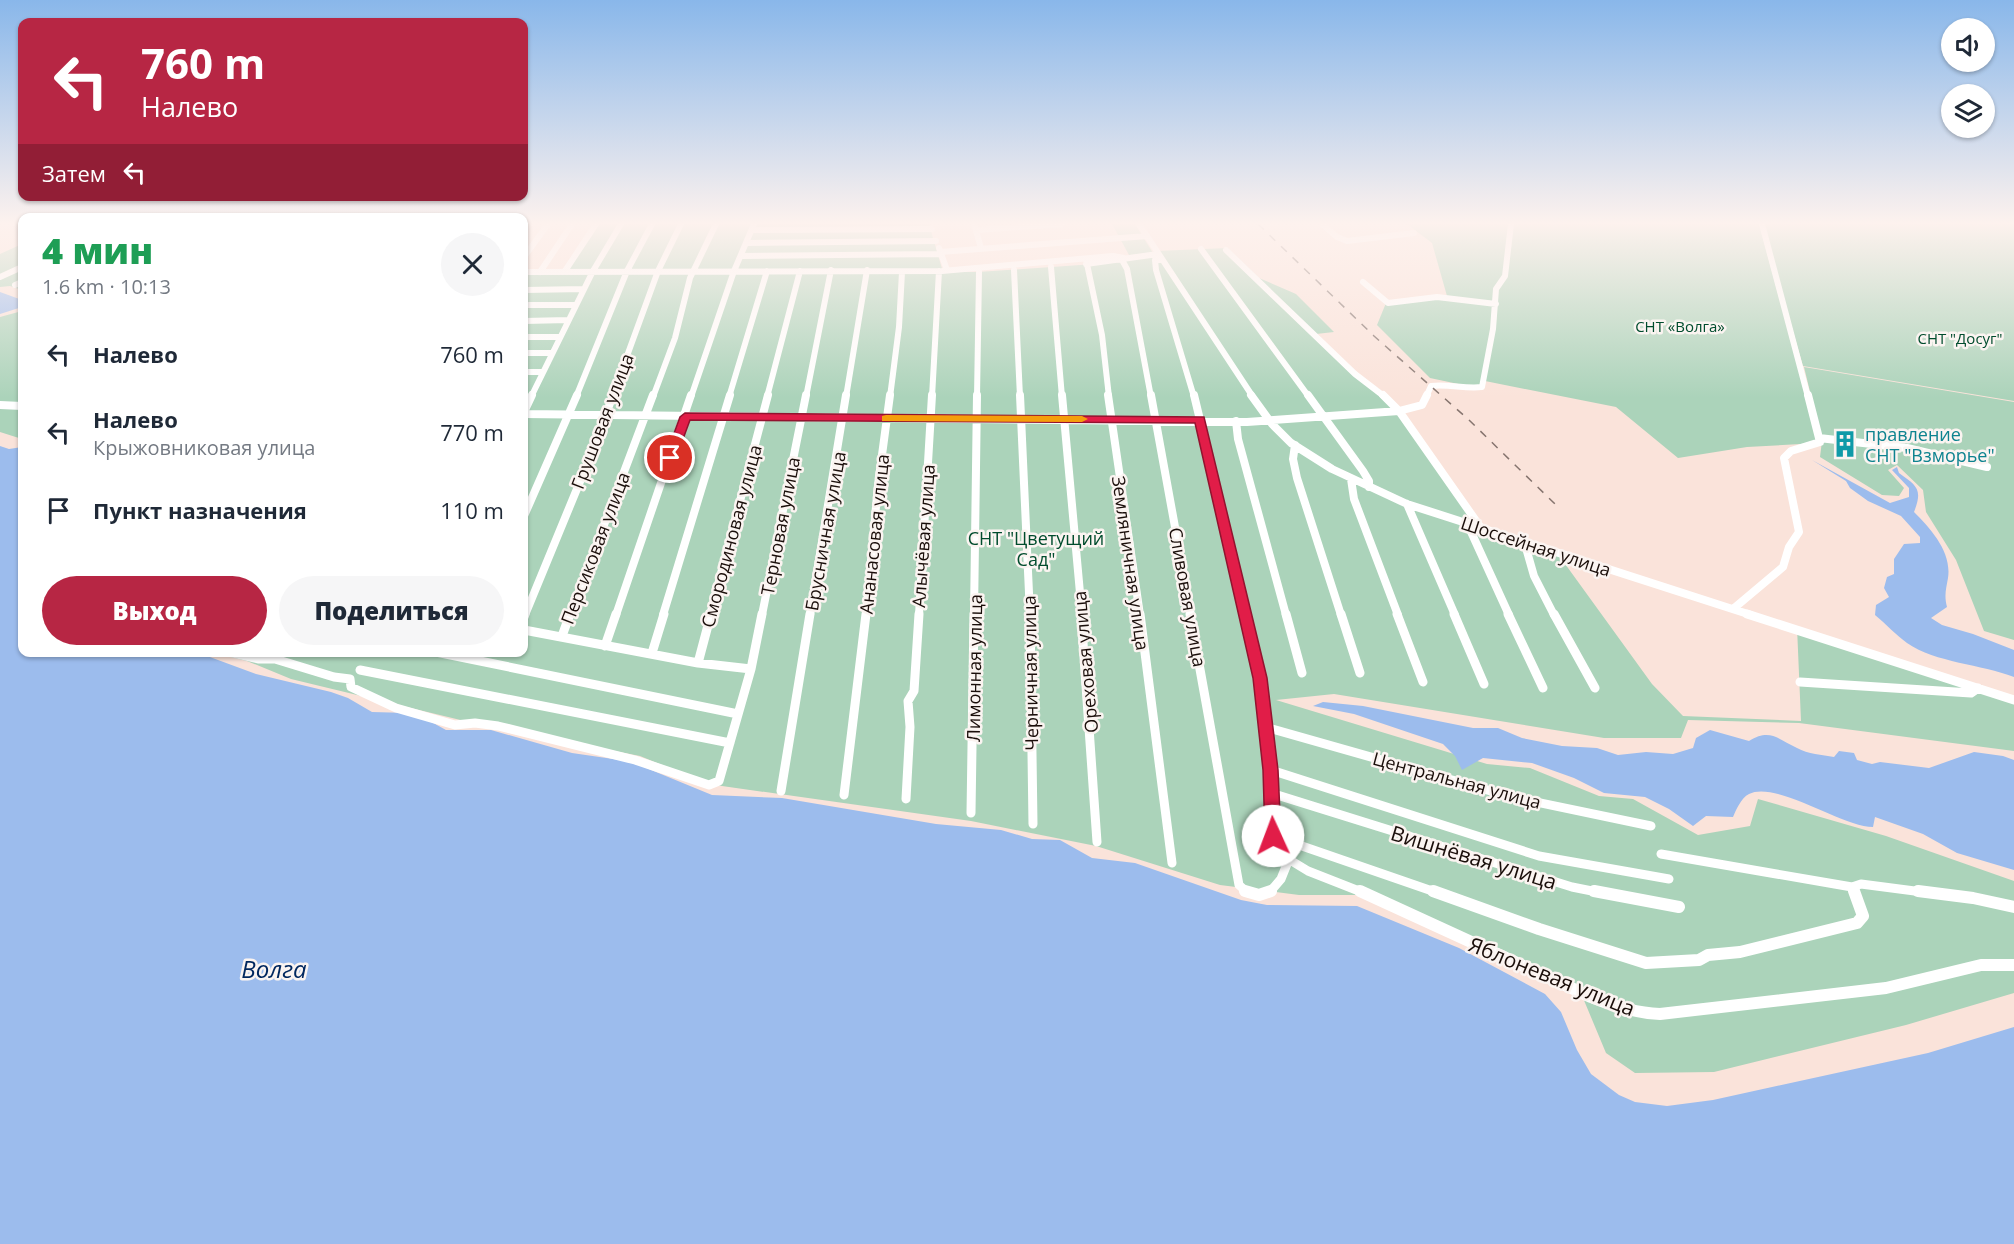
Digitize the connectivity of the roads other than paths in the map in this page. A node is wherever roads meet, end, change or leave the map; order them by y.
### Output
1 (588, 282) edge
2 (623, 282) edge
3 (654, 282) edge
4 (689, 282) edge
5 (730, 282) edge
6 (764, 282) edge
7 (797, 282) edge
8 (829, 282) edge
9 (865, 282) edge
10 (901, 282) edge
11 (940, 282) edge
12 (979, 282) edge
13 (1014, 282) edge
14 (1052, 282) edge
15 (1092, 282) edge
16 (1130, 282) edge
17 (1160, 282) edge
18 (1176, 282) edge
19 (1224, 282) edge
20 (1260, 282) edge
21 (1363, 282) dead end
22 (1501, 282) edge
23 (1777, 282) edge
24 (18, 284) edge
25 (15, 285) dead end
26 (528, 290) edge
27 (584, 290) junction
28 (1496, 304) junction
29 (528, 305) edge
30 (576, 305) junction
31 (568, 320) junction
32 (528, 321) edge
33 (528, 337) edge
34 (560, 337) junction
35 (528, 353) edge
36 (551, 353) junction
37 (528, 372) edge
38 (543, 372) junction
39 (528, 392) edge
40 (533, 392) junction
41 (528, 404) edge
42 (0, 405) edge
43 (18, 406) edge
44 (1400, 411) junction
45 (528, 413) edge
46 (569, 414) junction
47 (606, 415) junction
48 (645, 416) junction
49 (723, 416) junction
50 (1323, 416) junction
51 (685, 417) junction
52 (762, 417) junction
53 (802, 418) junction
54 (844, 418) junction
55 (888, 418) junction
56 (931, 418) junction
57 (978, 419) junction
58 (1065, 419) junction
59 (1110, 419) junction
60 (1156, 419) junction
61 (1019, 420) junction
62 (1200, 420) junction
63 (1269, 420) junction
64 (1236, 421) junction
65 (1819, 438) junction
66 (1295, 445) junction
67 (1987, 467) dead end
68 (1352, 479) junction
69 (1369, 487) junction
70 (1407, 504) junction
71 (528, 507) edge
72 (1467, 524) junction
73 (1481, 528) junction
74 (1524, 541) junction
75 (528, 607) edge
76 (1733, 609) junction
77 (528, 631) edge
78 (562, 636) junction
79 (604, 646) junction
80 (652, 653) junction
81 (250, 657) edge
82 (271, 657) edge
83 (280, 657) edge
84 (460, 657) edge
85 (698, 663) junction
86 (751, 669) junction
87 (360, 670) dead end
88 (1302, 673) dead end
89 (1360, 673) dead end
90 (1423, 682) dead end
91 (1800, 682) dead end
92 (1484, 684) dead end
93 (1543, 688) dead end
94 (1595, 688) dead end
95 (1978, 688) junction
96 (2014, 700) edge
97 (738, 714) junction
98 (1265, 727) junction
99 (730, 743) junction
100 (1271, 770) junction
101 (781, 791) dead end
102 (1271, 793) junction
103 (844, 795) dead end
104 (906, 799) dead end
105 (971, 813) dead end
106 (1032, 824) dead end
107 (1651, 826) dead end
108 (1273, 836) junction
109 (1098, 842) dead end
110 (1662, 855) dead end
111 (1284, 856) junction
112 (1172, 863) dead end
113 (1669, 879) dead end
114 (1852, 887) junction
115 (1679, 907) dead end
116 (2014, 907) edge
117 (2014, 965) edge

1 - 27 street
2 - 46 street
3 - 47 street, Грушовая улица
4 - 48 street, Персиковая улица
5 - 51 street
6 - 49 street
7 - 52 street, Смородиновая улица
8 - 53 street, Терновая улица
9 - 54 street, Брусничная улица
10 - 55 street, Ананасовая улица
11 - 56 street, Алычёвая улица
12 - 57 street, Лимонная улица
13 - 61 street, Черничная улица
14 - 58 street, Ореховая улица
15 - 59 street, Земляничная улица
16 - 60 street, Сливовая улица
17 - 62 street
18 - 63 street, Шоссейная улица
19 - 50 street
20 - 44 street
21 - 28 street
22 - 28 street
23 - 65 street
24 - 25 street
26 - 27 street
27 - 30 street
28 - 44 street
29 - 30 street
30 - 31 street
31 - 32 street
31 - 34 street
33 - 34 street
34 - 36 street
35 - 36 street
36 - 38 street
37 - 38 street
38 - 40 street
39 - 40 street
40 - 41 street
42 - 43 street
44 - 50 street
44 - 73 street
45 - 46 street
46 - 47 street
46 - 71 street
47 - 48 street
47 - 75 street, Грушовая улица
48 - 51 street
48 - 78 street, Персиковая улица
49 - 51 street
49 - 52 street
49 - 80 street
50 - 63 street
50 - 69 street
51 - 79 street
52 - 53 street
52 - 85 street, Смородиновая улица
53 - 54 street
53 - 86 street, Терновая улица
54 - 55 street
54 - 101 street, Брусничная улица
55 - 56 street
55 - 103 street, Ананасовая улица
56 - 57 street
56 - 104 street, Алычёвая улица
57 - 61 street
57 - 105 street, Лимонная улица
58 - 59 street
58 - 61 street
58 - 109 street, Ореховая улица
59 - 60 street
59 - 112 street, Земляничная улица
60 - 62 street
60 - 111 street, Сливовая улица
61 - 106 street, Черничная улица
62 - 64 street
62 - 98 street
63 - 64 street
63 - 66 street, Шоссейная улица
64 - 88 street
65 - 67 street
65 - 76 street
66 - 68 street, Шоссейная улица
66 - 89 street
68 - 69 street, Шоссейная улица
68 - 90 street
69 - 70 street, Шоссейная улица
70 - 72 street, Шоссейная улица
70 - 92 street
72 - 73 street, Шоссейная улица
72 - 93 street
73 - 74 street, Шоссейная улица
74 - 76 street, Шоссейная улица
74 - 94 street
76 - 95 street, Шоссейная улица
77 - 78 street
78 - 79 street
79 - 80 street
80 - 85 street
81 - 82 street
83 - 99 street, Терновая улица
84 - 97 street
85 - 86 street
86 - 97 street, Терновая улица
87 - 99 street
91 - 95 street
95 - 96 street, Шоссейная улица
97 - 99 street, Терновая улица
98 - 100 street
98 - 107 street, Центральная улица
100 - 102 street
100 - 113 street
102 - 108 street
102 - 115 street, Вишнёвая улица
108 - 111 street
108 - 114 street, Яблоневая улица
110 - 114 street
111 - 117 street, Яблоневая улица
114 - 116 street

